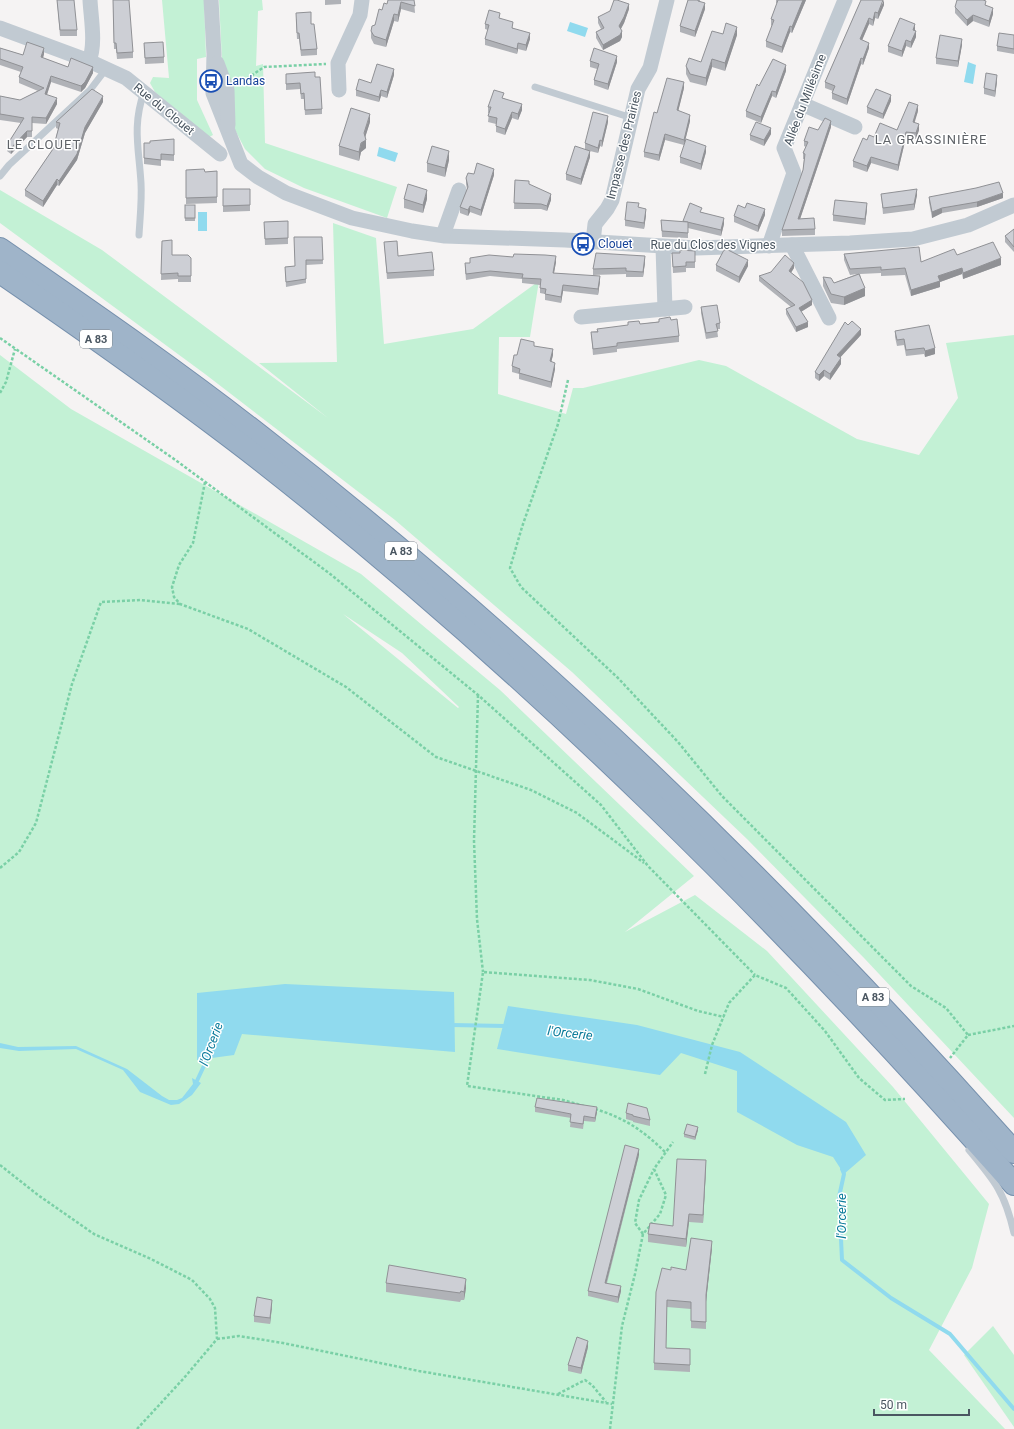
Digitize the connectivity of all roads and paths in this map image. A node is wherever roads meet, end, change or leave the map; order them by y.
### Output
1 (90, 0) edge
2 (211, 0) edge
3 (362, 0) edge
4 (667, 0) edge
5 (845, 0) edge
6 (6, 30) edge
7 (214, 54) junction
8 (89, 61) junction
9 (338, 63) junction
10 (106, 69) junction
11 (535, 87) dead end
12 (227, 90) junction
13 (339, 90) dead end
14 (144, 92) junction
15 (802, 104) junction
16 (632, 118) junction
17 (855, 127) dead end
18 (228, 132) junction
19 (220, 154) dead end
20 (0, 176) edge
21 (459, 190) dead end
22 (1014, 205) edge
23 (140, 235) dead end
24 (443, 235) junction
25 (593, 242) junction
26 (792, 245) junction
27 (769, 246) junction
28 (663, 247) junction
29 (0, 249) edge
30 (0, 272) edge
31 (685, 307) dead end
32 (665, 309) junction
33 (581, 317) dead end
34 (829, 318) dead end
35 (0, 338) edge
36 (15, 348) junction
37 (568, 380) dead end
38 (0, 393) edge
39 (205, 482) junction
40 (180, 604) junction
41 (478, 695) junction
42 (477, 771) junction
43 (648, 866) junction
44 (0, 868) edge
45 (482, 972) junction
46 (755, 975) junction
47 (724, 1017) junction
48 (1014, 1026) edge
49 (968, 1035) junction
50 (949, 1059) dead end
51 (704, 1074) dead end
52 (905, 1099) dead end
53 (585, 1106) edge
54 (592, 1108) edge
55 (963, 1136) junction
56 (673, 1142) dead end
57 (1014, 1152) edge
58 (666, 1153) junction
59 (0, 1165) edge
60 (654, 1169) junction
61 (1014, 1184) edge
62 (1014, 1233) edge
63 (643, 1234) junction
64 (217, 1339) junction
65 (557, 1394) junction
66 (606, 1402) junction
67 (612, 1404) junction
68 (137, 1429) edge
69 (610, 1429) edge

1 - 8 street
2 - 7 street
3 - 9 street
4 - 16 street, Impasse des Prairies
5 - 15 street, Allée du Millésime
6 - 8 street, Rue du Clouet
7 - 12 street
7 - 18 street, Rue du Clos des Vignes
8 - 10 street, Rue du Clouet
9 - 12 path
9 - 13 street
10 - 14 street, Rue du Clouet
10 - 20 lane
11 - 16 lane
12 - 18 street
14 - 19 street, Rue du Clouet
14 - 23 lane
15 - 17 street
15 - 27 street, Allée du Millésime
16 - 25 street, Impasse des Prairies
18 - 24 street, Rue du Clos des Vignes
21 - 24 street
22 - 26 street, Rue du Clos des Vignes
24 - 25 street, Rue du Clos des Vignes
25 - 28 street, Rue du Clos des Vignes
26 - 27 street, Rue du Clos des Vignes
26 - 34 street
27 - 28 street, Rue du Clos des Vignes
28 - 32 street
29 - 57 highway, A 83
30 - 55 highway, A 83
31 - 32 street
32 - 33 street
35 - 36 path
36 - 38 path
36 - 39 path
37 - 49 path
39 - 40 path
39 - 41 path
40 - 42 path
40 - 44 path
41 - 42 path
41 - 43 path
42 - 43 path
42 - 45 path
43 - 46 path
45 - 47 path
45 - 53 path
46 - 47 path
46 - 52 path
47 - 51 path
48 - 49 path
49 - 50 path
54 - 58 path
55 - 61 highway, A 83
55 - 62 lane
56 - 58 path
58 - 60 path
59 - 64 path
60 - 63 path
60 - 63 path
63 - 67 path
64 - 65 path
64 - 68 path
65 - 66 path
65 - 66 path
66 - 67 path
67 - 69 path

